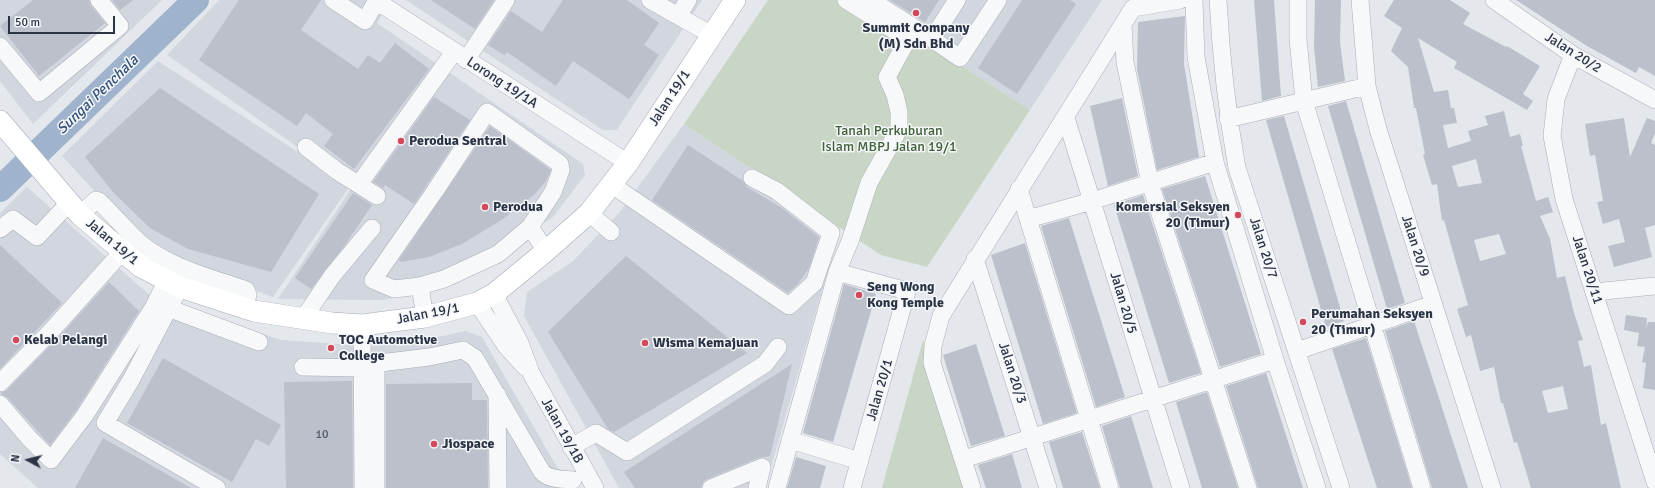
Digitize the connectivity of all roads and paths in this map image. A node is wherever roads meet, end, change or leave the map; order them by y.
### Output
1 (100, 0) edge
2 (333, 0) edge
3 (506, 0) edge
4 (650, 0) edge
5 (688, 0) edge
6 (735, 0) edge
7 (846, 0) edge
8 (871, 0) edge
9 (957, 0) edge
10 (998, 0) edge
11 (1180, 0) edge
12 (1194, 0) edge
13 (1218, 0) edge
14 (1298, 0) edge
15 (1360, 0) edge
16 (1494, 0) edge
17 (378, 1) edge
18 (678, 16) junction
19 (1123, 25) junction
20 (712, 35) junction
21 (932, 39) junction
22 (0, 46) edge
23 (1573, 54) junction
24 (460, 56) junction
25 (1368, 86) junction
26 (1655, 100) edge
27 (1304, 101) junction
28 (1066, 118) junction
29 (1228, 118) junction
30 (4, 126) edge
31 (306, 147) dead end
32 (1215, 162) junction
33 (628, 163) junction
34 (752, 178) dead end
35 (1150, 183) junction
36 (359, 184) junction
37 (612, 185) junction
38 (1019, 190) junction
39 (377, 196) dead end
40 (1092, 201) junction
41 (75, 209) junction
42 (589, 213) junction
43 (1028, 218) junction
44 (530, 227) junction
45 (0, 228) edge
46 (372, 228) dead end
47 (611, 232) dead end
48 (546, 251) junction
49 (122, 252) junction
50 (975, 259) junction
51 (837, 272) junction
52 (174, 283) junction
53 (420, 286) junction
54 (1655, 286) edge
55 (1594, 292) junction
56 (485, 298) junction
57 (1433, 304) junction
58 (168, 308) junction
59 (243, 308) junction
60 (425, 317) junction
61 (303, 319) junction
62 (362, 325) junction
63 (1371, 325) junction
64 (259, 342) dead end
65 (778, 347) dead end
66 (1297, 351) junction
67 (1275, 360) junction
68 (304, 367) dead end
69 (362, 368) junction
70 (1213, 380) junction
71 (0, 383) edge
72 (497, 394) junction
73 (1153, 399) junction
74 (0, 404) edge
75 (1089, 420) junction
76 (1033, 438) junction
77 (790, 440) junction
78 (571, 447) junction
79 (964, 459) junction
80 (860, 461) junction
81 (1654, 475) edge
82 (574, 479) edge
83 (217, 488) edge
84 (363, 488) edge
85 (376, 488) edge
86 (497, 488) edge
87 (595, 488) edge
88 (711, 488) edge
89 (757, 488) edge
90 (776, 488) edge
91 (852, 488) edge
92 (972, 488) edge
93 (1048, 488) edge
94 (1110, 488) edge
95 (1181, 488) edge
96 (1248, 488) edge
97 (1317, 488) edge
98 (1341, 488) edge
99 (1422, 488) edge
100 (1492, 488) edge

1 - 22 street
2 - 17 street
3 - 24 street
4 - 18 street
5 - 18 street
6 - 20 main road, Jalan 19/1
7 - 51 street
8 - 21 street
9 - 21 street
10 - 21 street
11 - 19 street
12 - 32 street, Jalan 20/7
13 - 29 street, Jalan 20/7
14 - 27 street
15 - 25 street, Jalan 20/9
16 - 23 street, Jalan 20/2
17 - 24 street, Lorong 19/1A
18 - 20 street
19 - 28 street
19 - 35 street
20 - 33 main road, Jalan 19/1
23 - 26 street, Jalan 20/2
23 - 55 street, Jalan 20/11
24 - 33 street, Lorong 19/1A
24 - 36 street
25 - 27 street
25 - 57 street, Jalan 20/9
27 - 29 street
27 - 63 street
28 - 38 street
28 - 40 street, Jalan 20/5
29 - 66 street, Jalan 20/7
30 - 41 main road, Jalan 19/1
31 - 36 street
32 - 35 street
32 - 67 street, Jalan 20/7
33 - 37 main road, Jalan 19/1
34 - 37 street
35 - 40 street
35 - 70 street
36 - 39 street
37 - 42 main road, Jalan 19/1
38 - 43 street
38 - 50 street
40 - 43 street
40 - 73 street, Jalan 20/5
41 - 45 street
41 - 49 main road, Jalan 19/1
41 - 59 street
42 - 47 street
42 - 48 main road, Jalan 19/1
43 - 75 street
44 - 48 street
44 - 53 street
44 - 53 street
46 - 61 street
48 - 56 main road, Jalan 19/1
49 - 52 main road, Jalan 19/1
49 - 71 street
50 - 76 street, Jalan 20/3
50 - 79 street
51 - 77 street
51 - 80 street, Jalan 20/1
52 - 58 street
52 - 59 main road, Jalan 19/1
52 - 74 street
53 - 60 street
54 - 55 street
55 - 81 street, Jalan 20/11
56 - 60 main road, Jalan 19/1
56 - 78 street, Jalan 19/1B
57 - 63 street
57 - 100 street, Jalan 20/9
58 - 64 street
58 - 83 street
59 - 61 main road, Jalan 19/1
60 - 62 main road, Jalan 19/1
61 - 62 main road, Jalan 19/1
62 - 69 street
63 - 66 street
63 - 99 street
65 - 78 street
66 - 98 street, Jalan 20/7
67 - 70 street
67 - 97 street, Jalan 20/7
68 - 69 street
69 - 84 street
70 - 73 street
70 - 96 street
72 - 82 street
72 - 85 street
72 - 86 street
73 - 75 street
73 - 95 street, Jalan 20/5
75 - 76 street
75 - 94 street
76 - 79 street
76 - 93 street, Jalan 20/3
77 - 80 street
77 - 90 street
78 - 82 street, Jalan 19/1B
79 - 92 street
80 - 91 street, Jalan 20/1
82 - 87 street, Jalan 19/1B
88 - 89 street

